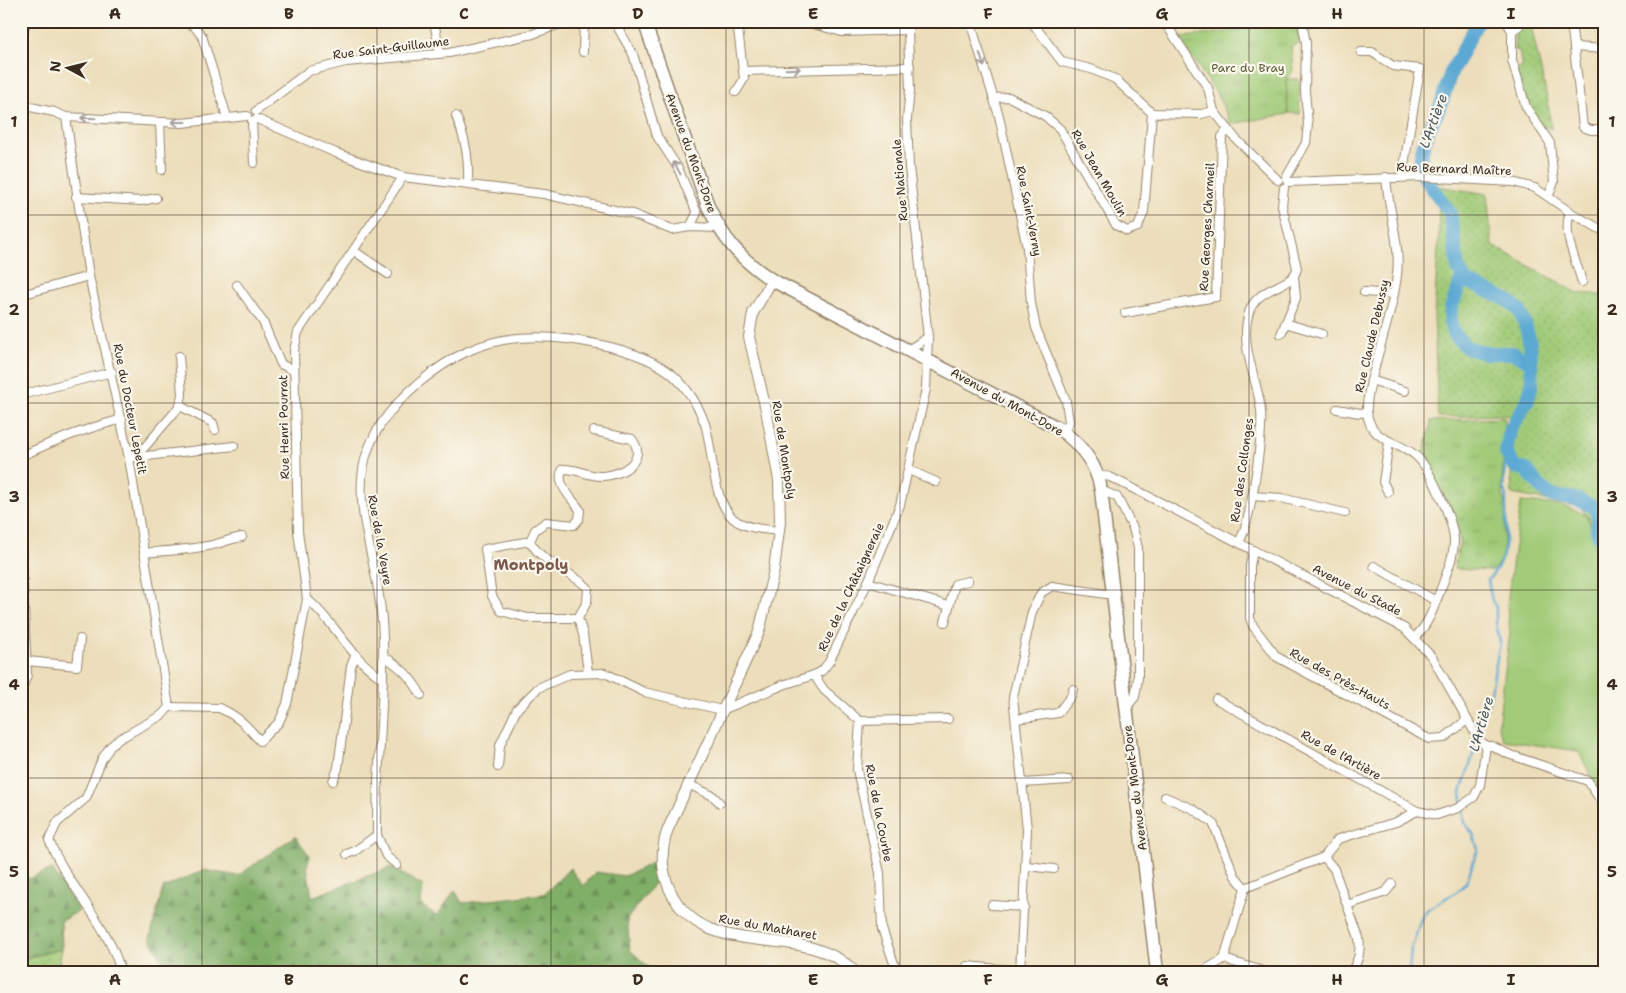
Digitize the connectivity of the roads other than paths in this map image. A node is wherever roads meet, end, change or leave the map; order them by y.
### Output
1 (23, 21) edge
2 (184, 21) edge
3 (434, 21) edge
4 (568, 21) edge
5 (584, 21) edge
6 (614, 21) edge
7 (644, 21) edge
8 (737, 21) edge
9 (802, 21) edge
10 (910, 21) edge
11 (970, 21) edge
12 (1031, 21) edge
13 (1164, 21) edge
14 (1302, 21) edge
15 (1518, 21) edge
16 (1571, 21) edge
17 (1507, 22) edge
18 (908, 30) junction
19 (1512, 30) junction
20 (21, 33) edge
21 (1574, 47) junction
22 (1605, 49) edge
23 (583, 52) dead end
24 (1361, 52) dead end
25 (440, 54) junction
26 (910, 67) junction
27 (744, 71) junction
28 (736, 92) dead end
29 (994, 98) junction
30 (21, 105) edge
31 (1214, 111) junction
32 (1152, 113) junction
33 (456, 116) dead end
34 (66, 117) junction
35 (227, 117) junction
36 (252, 119) junction
37 (160, 122) junction
38 (1228, 130) junction
39 (1605, 130) edge
40 (254, 163) dead end
41 (162, 170) dead end
42 (403, 177) junction
43 (1386, 177) junction
44 (1402, 177) junction
45 (1284, 182) junction
46 (468, 184) junction
47 (1549, 196) junction
48 (76, 197) junction
49 (156, 198) dead end
50 (708, 206) junction
51 (1570, 212) junction
52 (697, 213) junction
53 (690, 227) junction
54 (718, 228) junction
55 (1605, 232) edge
56 (354, 251) junction
57 (388, 274) dead end
58 (89, 276) junction
59 (1294, 277) junction
60 (772, 280) junction
61 (1582, 282) dead end
62 (237, 285) dead end
63 (1364, 292) dead end
64 (1393, 294) junction
65 (21, 295) edge
66 (1125, 313) dead end
67 (1286, 323) junction
68 (1281, 334) dead end
69 (1322, 334) dead end
70 (928, 337) junction
71 (908, 350) junction
72 (179, 356) dead end
73 (928, 360) junction
74 (294, 371) junction
75 (112, 372) junction
76 (1372, 380) junction
77 (1405, 391) dead end
78 (21, 395) edge
79 (180, 406) junction
80 (1337, 409) dead end
81 (1367, 412) junction
82 (122, 419) junction
83 (215, 430) dead end
84 (594, 431) dead end
85 (1064, 432) junction
86 (1390, 443) junction
87 (234, 446) dead end
88 (21, 454) edge
89 (128, 454) junction
90 (909, 470) junction
91 (1098, 474) junction
92 (936, 482) dead end
93 (1100, 490) junction
94 (1388, 492) dead end
95 (1252, 496) junction
96 (1345, 513) dead end
97 (780, 531) junction
98 (242, 537) dead end
99 (21, 540) edge
100 (530, 541) junction
101 (1239, 542) junction
102 (1253, 550) junction
103 (144, 553) junction
104 (1374, 566) dead end
105 (968, 581) dead end
106 (868, 582) junction
107 (1113, 595) junction
108 (307, 599) junction
109 (1436, 601) junction
110 (949, 606) junction
111 (578, 618) junction
112 (945, 622) dead end
113 (1415, 637) junction
114 (80, 639) dead end
115 (356, 654) junction
116 (383, 656) junction
117 (27, 661) junction
118 (588, 672) junction
119 (814, 675) junction
120 (382, 678) junction
121 (1073, 689) dead end
122 (22, 691) edge
123 (421, 694) dead end
124 (1216, 699) dead end
125 (169, 706) junction
126 (1126, 708) junction
127 (722, 710) junction
128 (948, 719) dead end
129 (1016, 719) junction
130 (1467, 720) junction
131 (860, 721) junction
132 (1483, 743) junction
133 (498, 767) dead end
134 (1068, 780) dead end
135 (333, 782) dead end
136 (1023, 783) junction
137 (688, 784) junction
138 (1165, 796) dead end
139 (720, 803) dead end
140 (1605, 808) edge
141 (1417, 811) junction
142 (377, 835) junction
143 (347, 854) dead end
144 (1324, 857) junction
145 (397, 865) dead end
146 (1027, 866) junction
147 (1054, 869) dead end
148 (1392, 884) dead end
149 (1245, 888) junction
150 (992, 905) dead end
151 (1347, 905) junction
152 (1024, 907) junction
153 (1224, 959) junction
154 (967, 966) dead end
155 (1020, 971) edge
156 (122, 972) edge
157 (855, 972) edge
158 (897, 972) edge
159 (1157, 972) edge
160 (1201, 972) edge
161 (1266, 972) edge
162 (1351, 972) edge

1 - 20 main road
2 - 35 street
3 - 25 street
4 - 25 street, Rue Saint-Guillaume
5 - 23 street
52 -> 6 street
7 - 50 main road, Avenue du Mont-Dore
8 - 27 street
9 - 18 street
10 - 18 street, Rue Nationale
11 -> 29 street, Rue Saint-Verny
12 - 32 street
13 - 31 street
14 - 45 street
15 - 19 street
16 - 21 street
17 - 19 street
18 - 26 street, Rue Nationale
19 - 47 street
21 - 22 street
21 - 39 street
24 - 44 street
25 - 36 street, Rue Saint-Guillaume
27 -> 26 street
26 - 70 street, Rue Nationale
27 - 28 street
29 - 32 street, Rue Jean Moulin
29 - 85 street, Rue Saint-Verny
30 - 34 street
31 - 32 street
31 - 38 street
33 - 46 street
37 -> 34 street
34 - 48 street, Rue du Docteur Lepetit
35 - 36 street
35 -> 37 street
36 - 40 street
36 - 42 street
37 - 41 street
38 - 45 street
38 - 66 street, Rue Georges Charmeil
42 - 46 street
42 - 56 street, Rue Henri Pourrat
43 - 44 street, Rue Bernard Maître
43 - 45 street, Rue Bernard Maître
43 - 64 street, Rue Claude Debussy
44 - 47 street, Rue Bernard Maître
45 - 59 street
46 - 53 street
47 - 51 street, Rue Bernard Maître
48 - 49 street
48 - 58 street, Rue du Docteur Lepetit
50 - 52 street
50 - 54 main road, Avenue du Mont-Dore
51 - 55 street, Rue Bernard Maître
51 - 61 street
52 - 53 street
53 - 54 street
54 - 60 main road, Avenue du Mont-Dore
56 - 57 street
56 - 74 street, Rue Henri Pourrat
58 - 65 street
58 - 75 street, Rue du Docteur Lepetit
59 - 67 street
59 - 95 street, Rue des Collonges
60 - 71 main road, Avenue du Mont-Dore
60 - 97 street, Rue de Montpoly
62 - 74 street
63 - 64 street
64 - 76 street, Rue Claude Debussy
67 - 68 street
67 - 69 street
70 - 71 street
70 - 73 street, Rue Nationale
71 - 73 main road, Avenue du Mont-Dore
72 - 79 street
73 - 85 main road, Avenue du Mont-Dore
73 - 90 street, Rue de la Châtaigneraie
74 - 108 street, Rue Henri Pourrat
75 - 78 street
75 - 82 street, Rue du Docteur Lepetit
76 - 77 street
76 - 81 street, Rue Claude Debussy
79 - 83 street
79 - 89 street
80 - 81 street
81 - 86 street, Rue Claude Debussy
82 - 88 street
82 - 89 street, Rue du Docteur Lepetit
84 - 100 street
85 - 91 main road, Avenue du Mont-Dore
86 - 94 street
86 - 109 street, Rue Claude Debussy
87 - 89 street
89 - 103 street, Rue du Docteur Lepetit
90 - 92 street
90 - 106 street, Rue de la Châtaigneraie
91 - 93 main road, Avenue du Mont-Dore
91 - 101 street, Avenue du Stade
93 - 107 main road, Avenue du Mont-Dore
93 - 126 street
95 - 96 street
95 - 101 street, Rue des Collonges
97 - 116 street, Rue de la Veyre
97 - 127 street, Rue de Montpoly
98 - 103 street
99 - 117 street
100 - 111 street
100 - 111 street
101 - 102 street, Avenue du Stade
102 - 113 street, Avenue du Stade
102 - 130 street, Rue des Près-Hauts
103 - 125 street, Rue du Docteur Lepetit
104 - 109 street
105 - 110 street
106 - 110 street
106 - 119 street, Rue de la Châtaigneraie
107 - 126 main road, Avenue du Mont-Dore
107 - 129 street
108 - 115 street
108 - 125 street, Rue Henri Pourrat
109 - 113 street, Rue Claude Debussy
110 - 112 street
111 - 118 street
113 - 130 street, Avenue du Stade
114 - 117 street
115 - 120 street
115 - 135 street
116 - 120 street, Rue de la Veyre
116 - 123 street
117 - 122 street
118 - 127 street
118 - 133 street
119 - 127 street, Rue de la Châtaigneraie
119 - 131 street
120 - 142 street, Rue de la Veyre
121 - 129 street
124 - 141 street, Rue de l'Artière
125 - 156 street
126 - 159 main road, Avenue du Mont-Dore
127 - 137 street, Rue du Matharet
128 - 131 street
129 - 136 street
130 - 132 street, Avenue du Stade
131 - 158 street, Rue de la Courbe
132 - 140 street
132 - 141 street, Rue de l'Artière
134 - 136 street
136 - 146 street
137 - 139 street
137 - 157 street, Rue du Matharet
138 - 149 street
141 - 144 street
142 - 143 street
142 - 145 street, Rue de la Veyre
144 - 149 street
144 - 151 street
146 - 147 street
146 - 152 street
148 - 151 street
149 - 153 street
150 - 152 street
151 - 162 street
152 - 155 street
153 - 160 street
153 - 161 street
154 - 155 street

